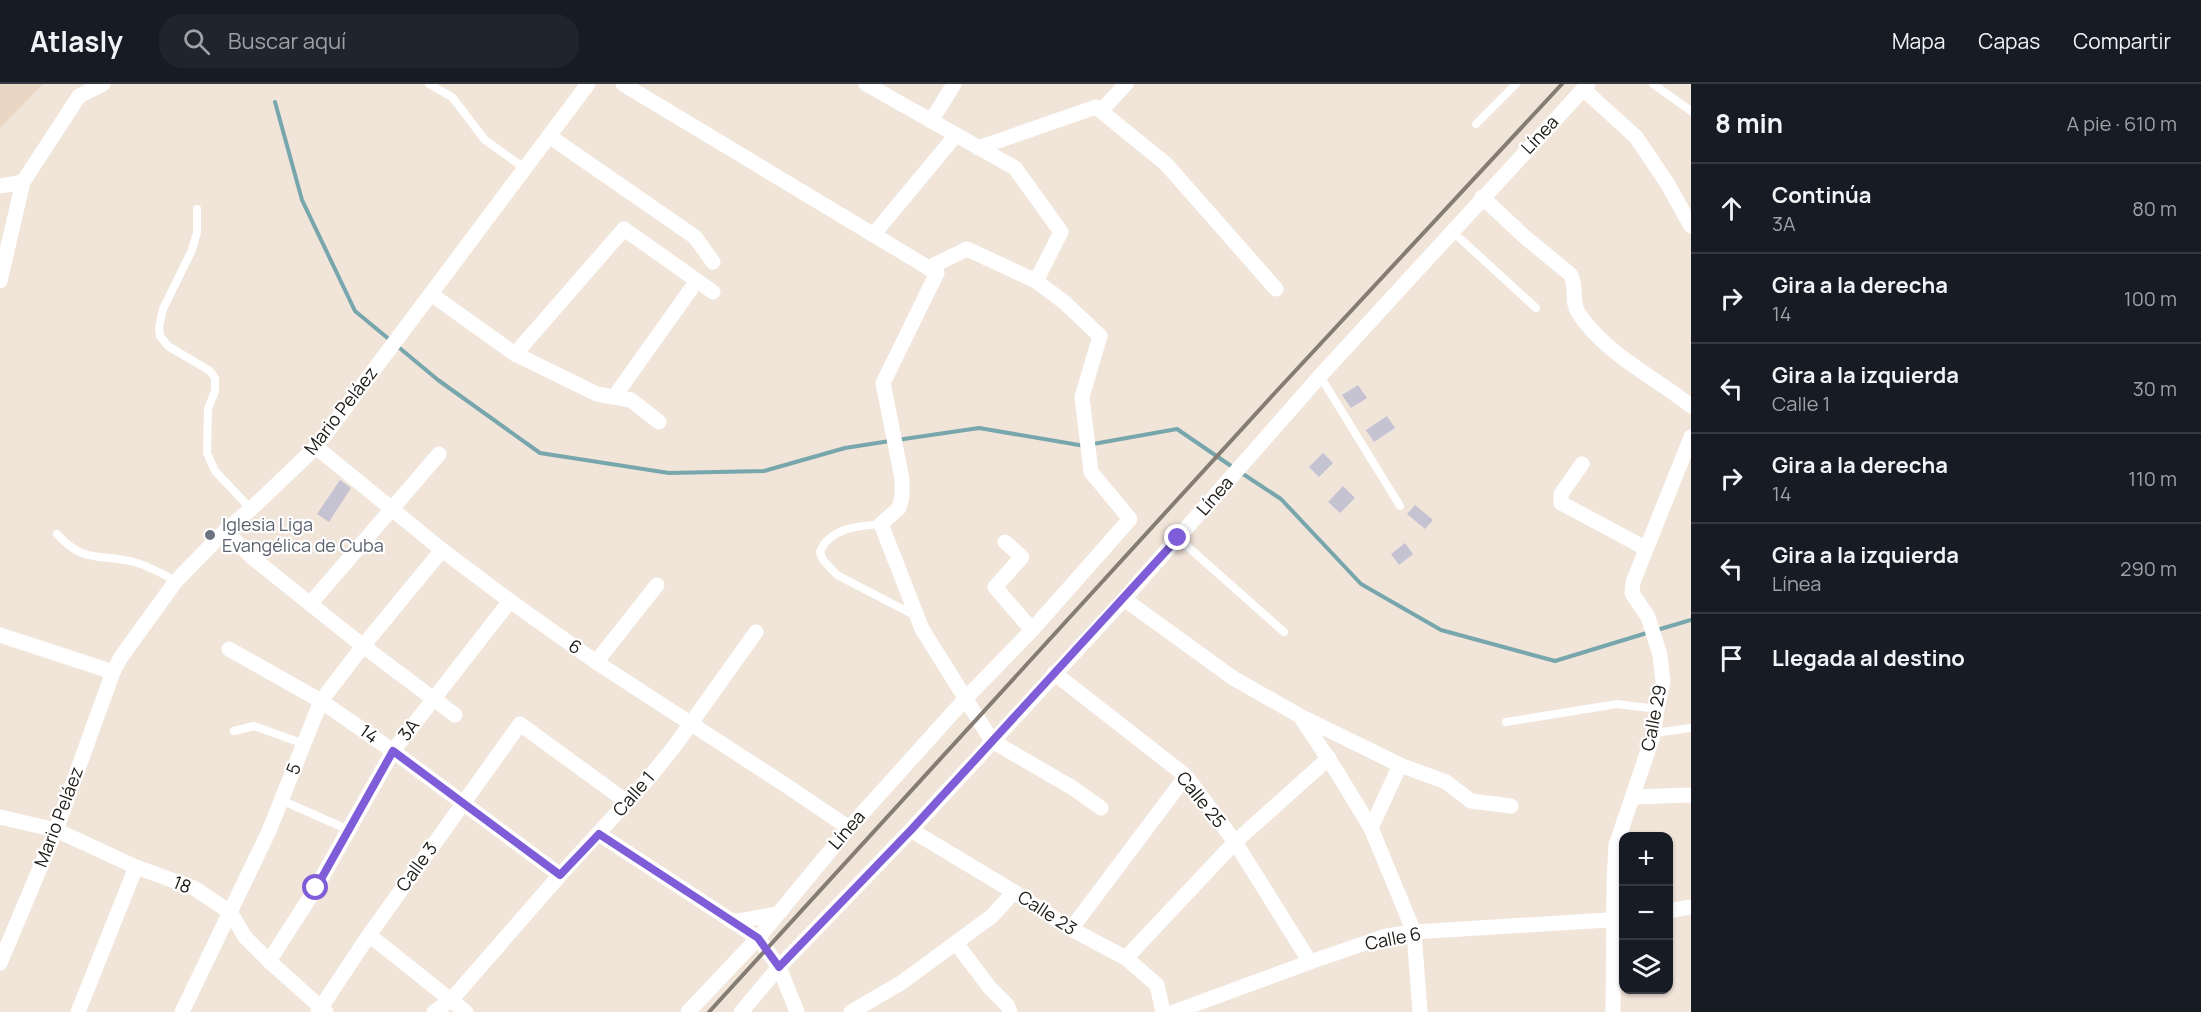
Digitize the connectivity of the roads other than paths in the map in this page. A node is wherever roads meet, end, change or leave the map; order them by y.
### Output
1 (103, 84) edge
2 (429, 84) edge
3 (588, 84) edge
4 (623, 84) edge
5 (866, 84) edge
6 (954, 84) edge
7 (1126, 84) edge
8 (1516, 84) edge
9 (1653, 84) edge
10 (1586, 87) edge
11 (1101, 111) junction
12 (1691, 111) edge
13 (930, 121) junction
14 (1476, 124) dead end
15 (956, 135) junction
16 (549, 136) junction
17 (978, 148) junction
18 (524, 168) junction
19 (22, 182) junction
20 (0, 186) edge
21 (1482, 197) junction
22 (197, 209) dead end
23 (1691, 226) edge
24 (1452, 231) junction
25 (873, 235) junction
26 (713, 262) dead end
27 (928, 268) junction
28 (0, 281) edge
29 (1036, 281) junction
30 (696, 282) junction
31 (1276, 289) dead end
32 (713, 292) dead end
33 (431, 294) junction
34 (1536, 308) dead end
35 (515, 354) junction
36 (1320, 376) junction
37 (614, 397) junction
38 (1691, 406) edge
39 (659, 422) dead end
40 (1691, 437) edge
41 (316, 447) junction
42 (439, 454) dead end
43 (1582, 464) dead end
44 (1400, 506) dead end
45 (394, 508) junction
46 (251, 510) junction
47 (881, 524) junction
48 (225, 531) junction
49 (57, 534) dead end
50 (1178, 538) junction
51 (1005, 542) dead end
52 (1645, 548) junction
53 (442, 550) junction
54 (177, 581) junction
55 (657, 585) dead end
56 (1124, 599) junction
57 (510, 601) junction
58 (310, 604) junction
59 (917, 616) junction
60 (1032, 630) junction
61 (756, 632) dead end
62 (1284, 632) dead end
63 (0, 635) edge
64 (363, 646) junction
65 (229, 649) dead end
66 (596, 662) junction
67 (113, 672) junction
68 (1054, 673) junction
69 (966, 698) junction
70 (432, 699) junction
71 (321, 701) junction
72 (1657, 709) junction
73 (455, 715) dead end
74 (1300, 716) junction
75 (690, 722) junction
76 (1506, 722) dead end
77 (1691, 728) edge
78 (234, 731) dead end
79 (1654, 733) junction
80 (992, 741) junction
81 (304, 744) junction
82 (393, 751) junction
83 (1329, 758) junction
84 (1400, 765) junction
85 (1186, 776) junction
86 (1691, 795) edge
87 (1634, 797) junction
88 (281, 800) junction
89 (627, 802) junction
90 (463, 804) junction
91 (1511, 806) dead end
92 (1101, 808) dead end
93 (0, 817) edge
94 (849, 828) junction
95 (1371, 828) junction
96 (56, 830) junction
97 (349, 830) junction
98 (911, 830) junction
99 (599, 834) junction
100 (1235, 842) junction
101 (136, 867) junction
102 (560, 875) junction
103 (1014, 891) junction
104 (1691, 907) edge
105 (1673, 909) edge
106 (230, 912) junction
107 (777, 914) junction
108 (1619, 920) edge
109 (733, 922) junction
110 (1071, 929) junction
111 (1414, 932) junction
112 (369, 935) junction
113 (758, 938) junction
114 (956, 942) junction
115 (4, 946) edge
116 (1126, 958) junction
117 (269, 961) junction
118 (1310, 962) junction
119 (0, 963) edge
120 (779, 967) junction
121 (452, 999) junction
122 (321, 1011) edge
123 (78, 1012) edge
124 (182, 1012) edge
125 (434, 1012) edge
126 (466, 1012) edge
127 (688, 1012) edge
128 (741, 1012) edge
129 (797, 1012) edge
130 (851, 1012) edge
131 (1010, 1012) edge
132 (1163, 1012) edge
133 (1174, 1012) edge
134 (1420, 1012) edge
135 (1613, 1012) edge

1 - 19 street
2 - 18 lane
3 - 16 street, Mario Peláez
4 - 25 street
5 - 13 street
6 - 13 street
7 - 11 street
8 - 14 lane
9 - 12 lane
10 - 21 street, Línea
10 - 23 street
11 - 17 street
11 - 31 street
13 - 15 street
15 - 17 street
15 - 25 street
16 - 18 street, Mario Peláez
16 - 26 street
17 - 29 street
18 - 33 street, Mario Peláez
19 - 20 street
19 - 28 street
21 - 24 street, Línea
21 - 38 street
22 - 46 lane
24 - 34 lane
24 - 36 street, Línea
25 - 27 street
27 - 29 street
27 - 47 street
29 - 60 street, Línea
30 - 32 street
30 - 35 street
30 - 37 street
33 - 35 street
33 - 41 street, Mario Peláez
35 - 37 street
36 - 44 lane
36 - 50 street, Línea
37 - 39 street
40 - 52 street, Calle 29
41 - 45 street, 6
41 - 46 street, Mario Peláez
42 - 45 street
43 - 52 street
45 - 53 street, 6
45 - 58 street
46 - 48 street, Mario Peláez
47 - 59 street
47 - 59 lane
48 - 54 street, Mario Peláez
48 - 58 street
49 - 54 lane
50 - 56 street, Línea
50 - 62 lane
51 - 60 street
52 - 72 street, Calle 29
53 - 57 street, 6
53 - 64 street, 5
54 - 67 street, Mario Peláez
55 - 66 street
56 - 68 street, Línea
56 - 74 street
57 - 66 street, 6
57 - 70 street, 3A
58 - 64 street
59 - 69 street
60 - 69 street, Línea
61 - 75 street, Calle 1
63 - 67 street
64 - 70 street
64 - 71 street, 5
65 - 71 street, 14
66 - 75 street, 6
67 - 96 street, Mario Peláez
68 - 80 street, Línea
68 - 85 street, Calle 25
69 - 80 street
69 - 94 street, Línea
70 - 73 street
70 - 82 street, 3A
71 - 81 street, 5
71 - 82 street, 14
72 - 76 lane
72 - 79 street, Calle 29
74 - 83 street
74 - 84 street
75 - 89 street, Calle 1
75 - 94 street, 6
77 - 79 lane
78 - 81 lane
79 - 87 street, Calle 29
80 - 92 street
80 - 98 street, Línea
81 - 88 street, 5
82 - 90 street, 14
82 - 97 street, 3A
83 - 95 street
83 - 100 street
84 - 91 street
84 - 95 street
85 - 100 street, Calle 25
85 - 110 street
86 - 87 street
87 - 108 street, Calle 29
88 - 97 lane
88 - 106 street, 5
89 - 90 street, Calle 3
89 - 99 street, Calle 1
90 - 102 street, 14
90 - 112 street, Calle 3
93 - 96 street, 18
94 - 107 street, Línea
95 - 111 street
96 - 101 street, 18
96 - 115 street, Mario Peláez
97 - 117 street, 3A
98 - 103 street, Calle 23
98 - 120 street, Línea
99 - 102 street, Calle 1
99 - 109 street
100 - 116 street
100 - 118 street, Calle 25
101 - 106 street, 18
101 - 123 street
102 - 121 street, Calle 1
103 - 110 street, Calle 23
103 - 114 street
104 - 105 street
106 - 117 street, 18
106 - 124 street, 5
107 - 109 street
107 - 113 street, Línea
108 - 111 street, Calle 6
108 - 135 street, Calle 29
109 - 113 street
110 - 116 street, Calle 23
111 - 118 street, Calle 6
111 - 134 street
112 - 121 street
112 - 122 street, Calle 3
113 - 120 street
113 - 127 street, Línea
114 - 130 street
114 - 131 street
115 - 119 street, Mario Peláez
116 - 132 street, Calle 23
117 - 122 street, 18
118 - 133 street, Calle 6
120 - 128 street, Línea
120 - 129 street
121 - 125 street, Calle 1
121 - 126 street

